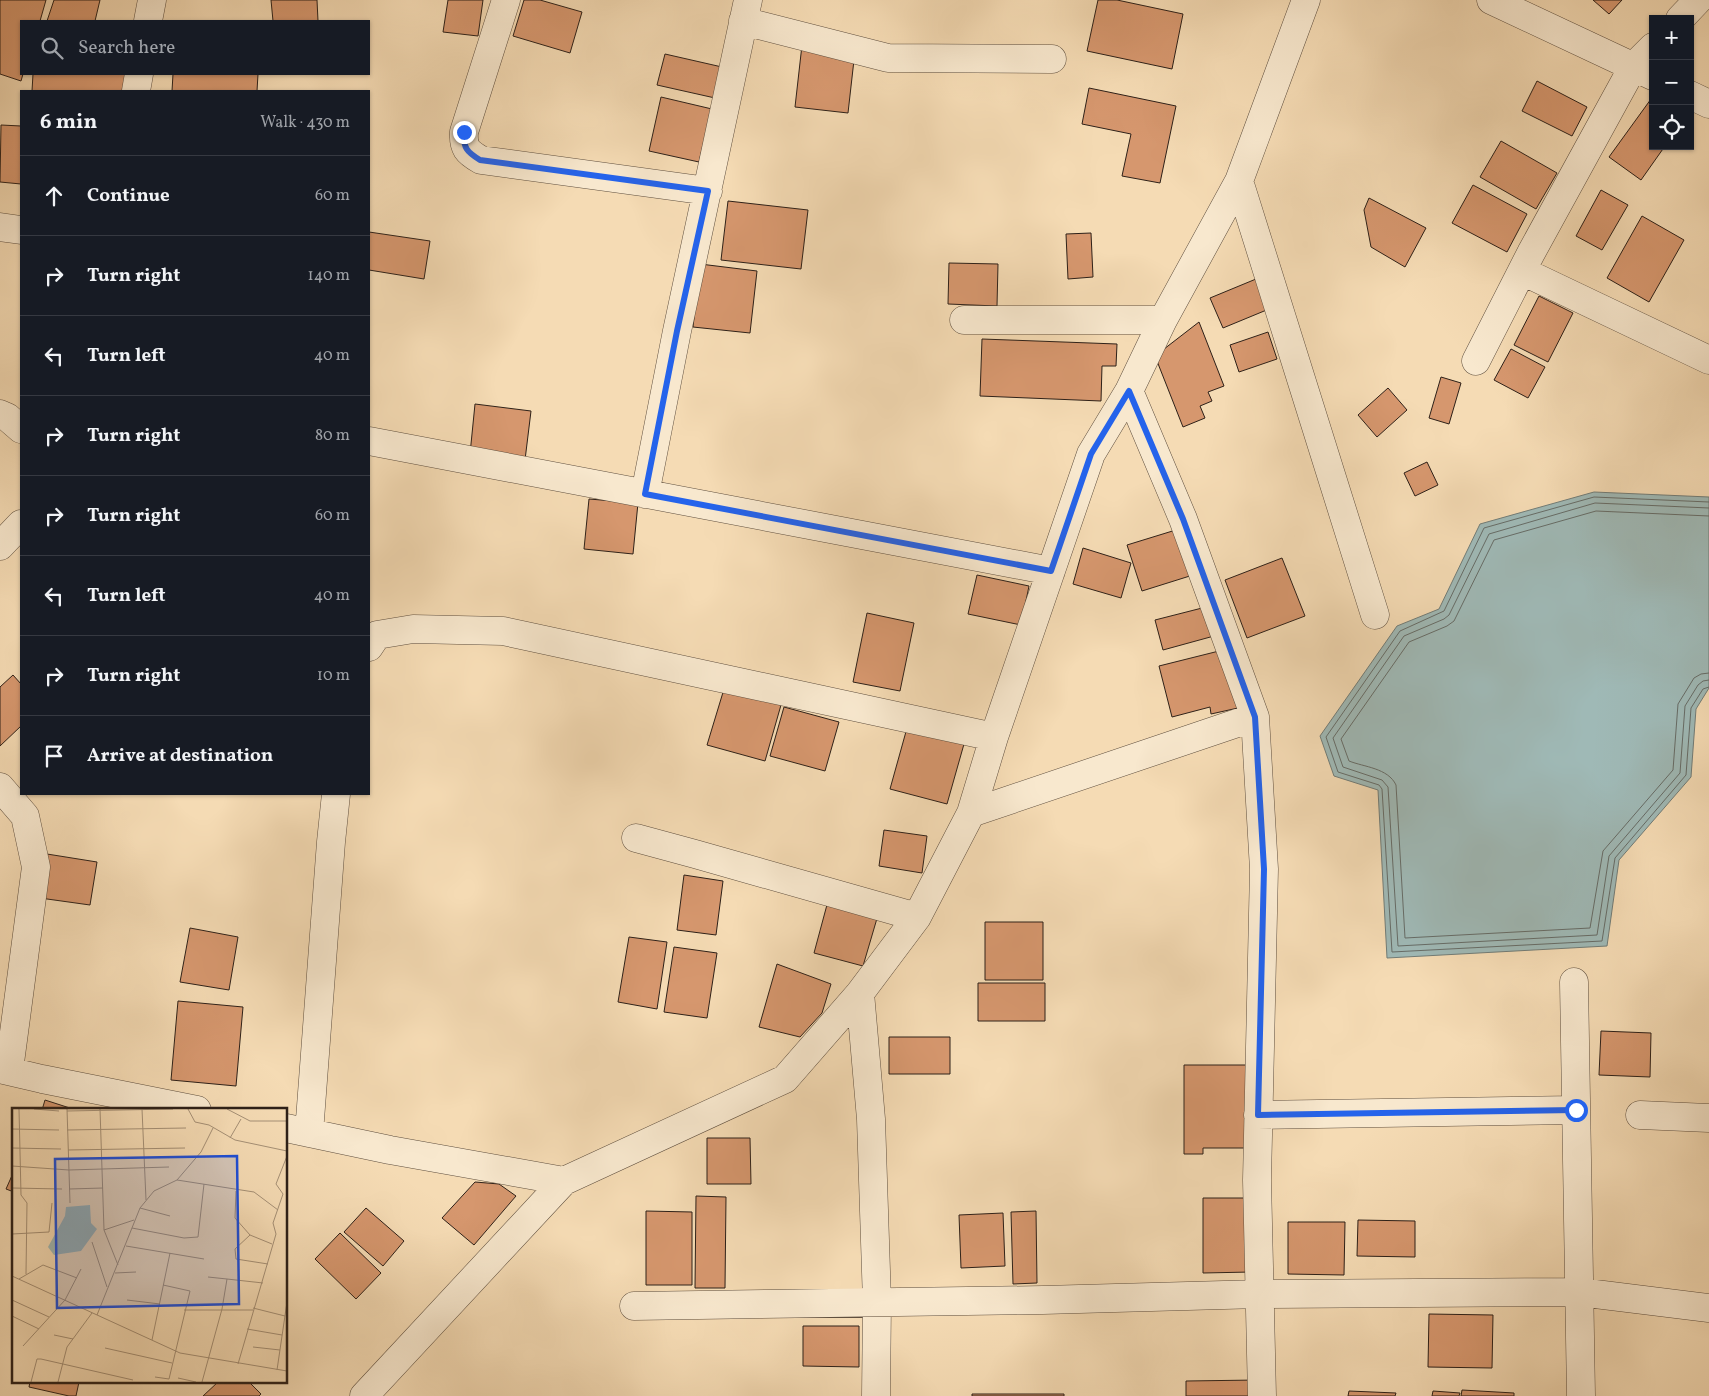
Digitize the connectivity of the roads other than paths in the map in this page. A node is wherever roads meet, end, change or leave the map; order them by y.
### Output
1 (152, 0) edge
2 (506, 0) edge
3 (1306, 0) edge
4 (1491, 0) edge
5 (1698, 0) edge
6 (745, 10) edge
7 (1684, 15) edge
8 (148, 20) edge
9 (1649, 56) edge
10 (1052, 60) dead end
11 (1643, 72) edge
12 (139, 75) edge
13 (136, 90) edge
14 (1694, 97) edge
15 (1709, 104) edge
16 (1239, 181) junction
17 (708, 191) junction
18 (0, 227) edge
19 (20, 230) edge
20 (1522, 271) junction
21 (964, 320) dead end
22 (1163, 320) junction
23 (1709, 360) edge
24 (1476, 361) dead end
25 (1129, 391) junction
26 (0, 414) edge
27 (20, 427) edge
28 (370, 441) edge
29 (645, 494) junction
30 (20, 525) edge
31 (0, 546) edge
32 (1051, 571) junction
33 (1375, 615) dead end
34 (370, 646) edge
35 (1255, 717) junction
36 (994, 737) junction
37 (0, 787) edge
38 (336, 795) edge
39 (971, 813) junction
40 (636, 838) dead end
41 (917, 917) junction
42 (1574, 982) dead end
43 (860, 993) junction
44 (5, 1069) edge
45 (187, 1108) edge
46 (1576, 1110) junction
47 (1258, 1115) junction
48 (1640, 1115) dead end
49 (1709, 1118) edge
50 (298, 1131) edge
51 (564, 1181) junction
52 (1579, 1292) junction
53 (1260, 1294) junction
54 (877, 1302) junction
55 (634, 1306) dead end
56 (1709, 1308) edge
57 (364, 1396) edge
58 (876, 1396) edge
59 (1262, 1396) edge
60 (1581, 1396) edge

1 - 8 street
2 - 17 street
3 - 16 street
4 - 11 street
5 - 7 street
6 - 10 street
6 - 17 street
9 - 11 street
11 - 20 street
12 - 13 street
14 - 15 street
16 - 22 street
16 - 33 street
17 - 29 street
18 - 19 street
20 - 23 street
20 - 24 street
21 - 22 street
22 - 25 street
25 - 32 street
25 - 35 street
26 - 27 street
28 - 29 street
29 - 32 street
30 - 31 street
32 - 36 street
34 - 36 street
35 - 39 street
35 - 47 street
36 - 39 street
37 - 44 street
38 - 50 street
39 - 41 street
40 - 41 street
41 - 43 street
42 - 46 street
43 - 51 street
43 - 54 street
44 - 45 street
46 - 47 street
46 - 52 street
47 - 53 street
48 - 49 street
50 - 51 street
51 - 57 street
52 - 53 street
52 - 56 street
52 - 60 street
53 - 54 street
53 - 59 street
54 - 55 street
54 - 58 street

